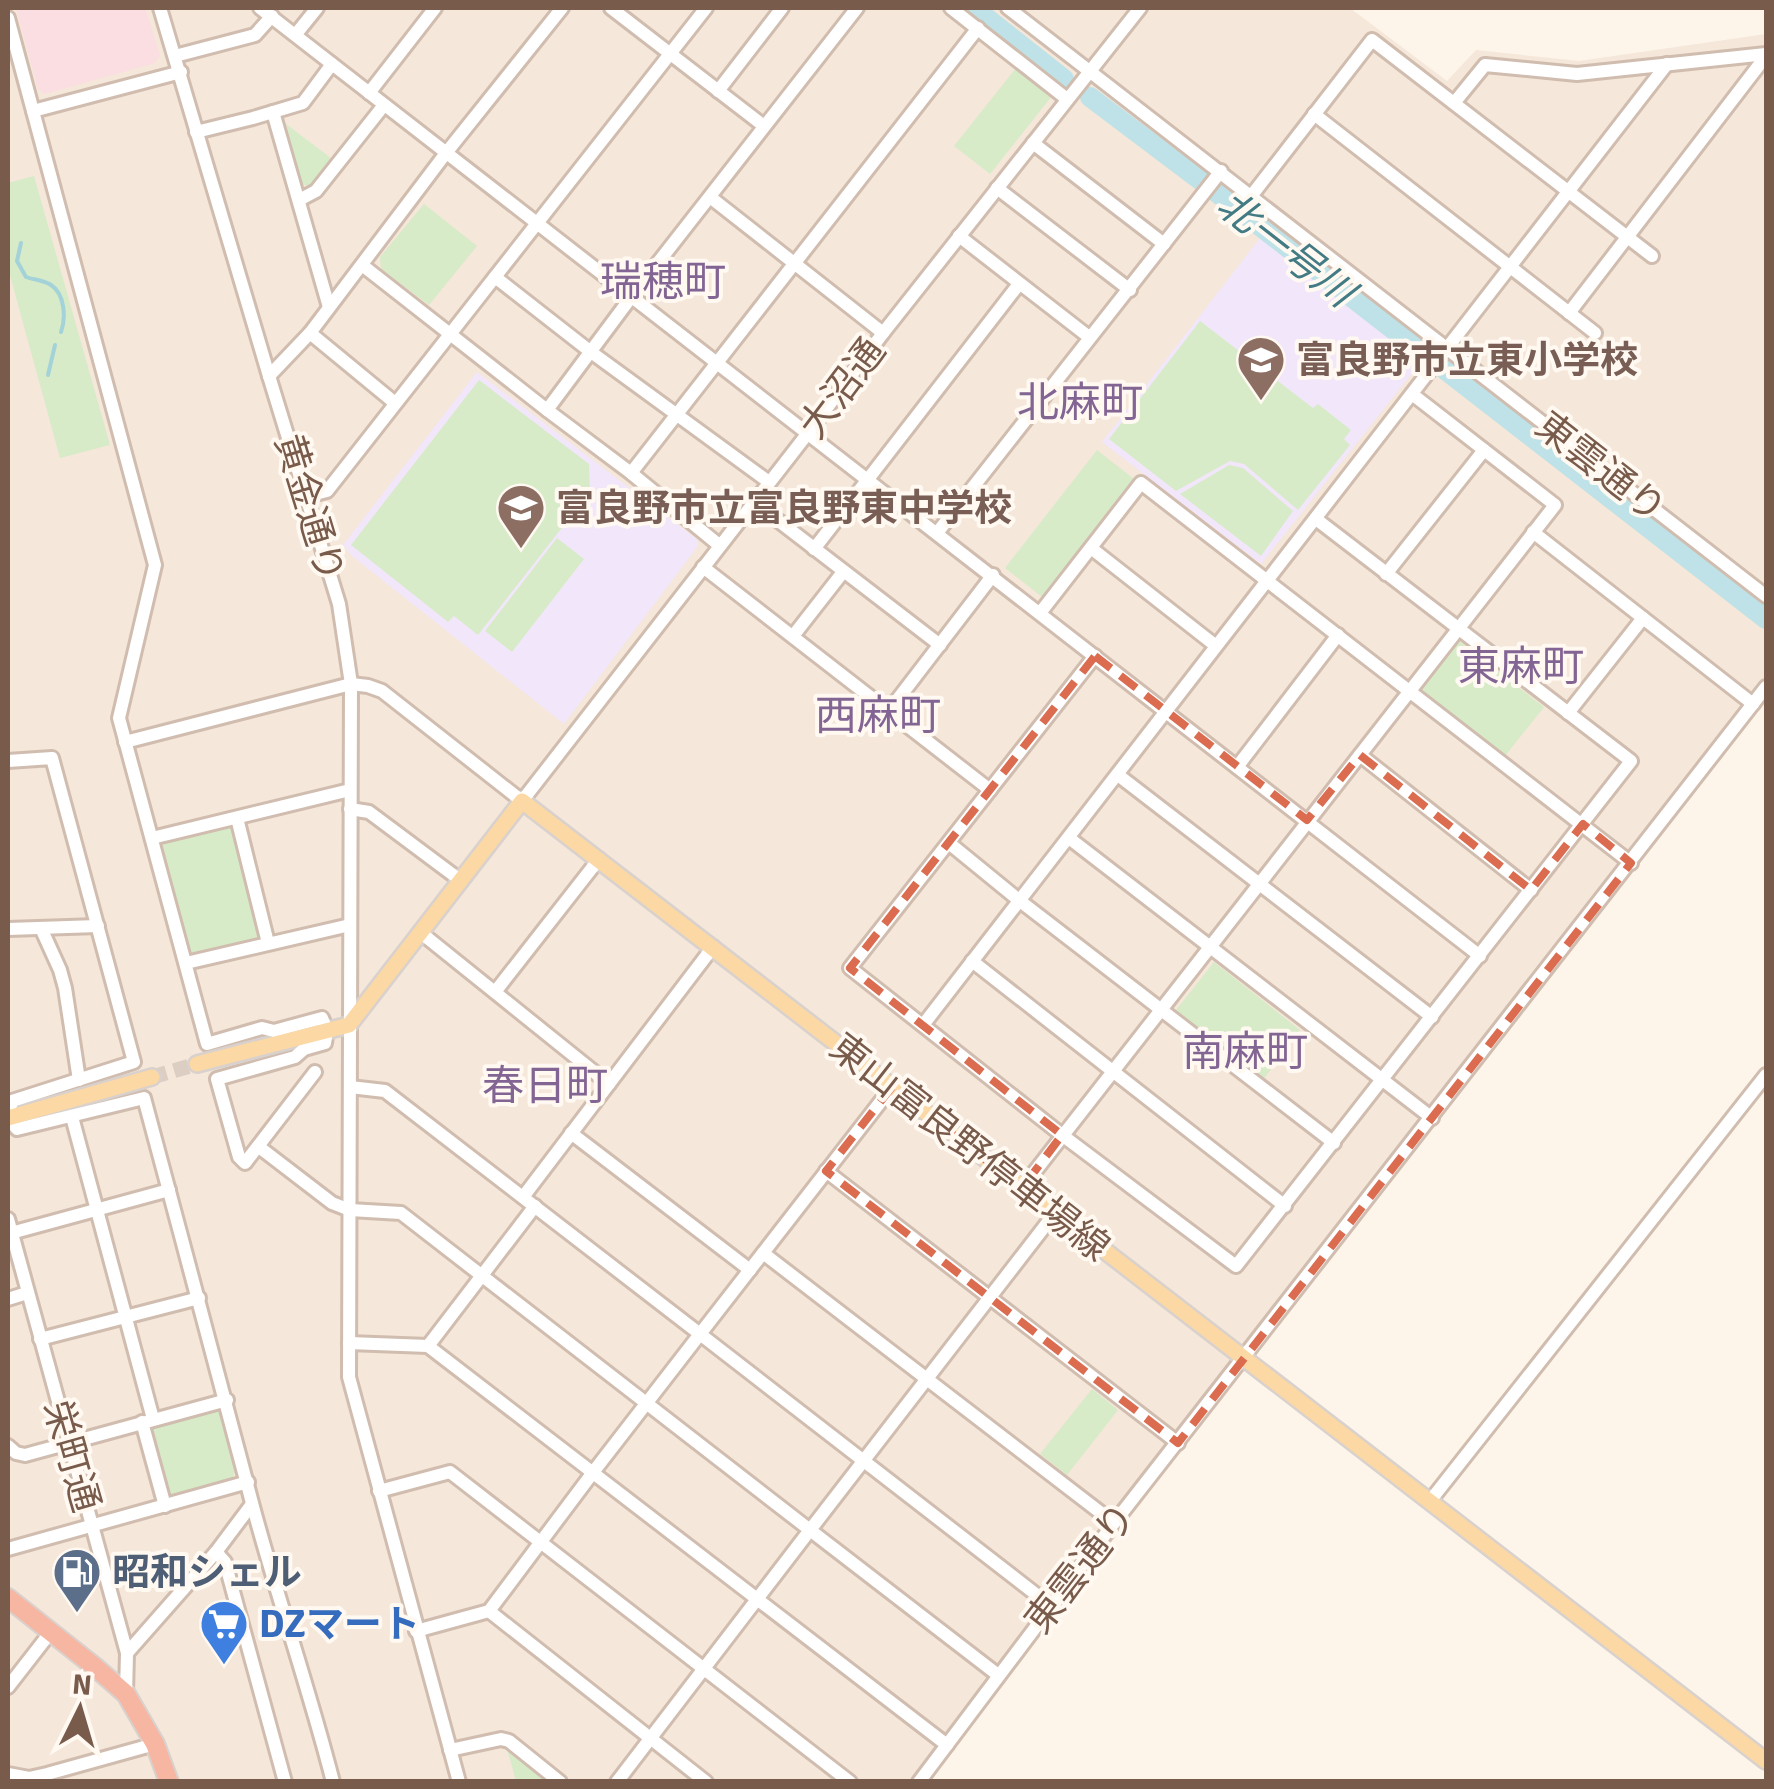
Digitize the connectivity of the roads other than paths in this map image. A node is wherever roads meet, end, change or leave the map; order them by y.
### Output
1 (160, 8) edge
2 (316, 8) edge
3 (435, 8) edge
4 (562, 8) edge
5 (611, 8) edge
6 (706, 8) edge
7 (782, 8) edge
8 (858, 8) edge
9 (950, 8) edge
10 (1008, 8) edge
11 (1140, 8) edge
12 (266, 12) edge
13 (8, 18) edge
14 (978, 28) junction
15 (296, 34) junction
16 (670, 54) junction
17 (1766, 55) edge
18 (176, 56) junction
19 (332, 64) junction
20 (1667, 64) junction
21 (1090, 71) junction
22 (181, 72) junction
23 (718, 91) junction
24 (369, 93) junction
25 (1066, 99) junction
26 (1454, 103) junction
27 (384, 105) junction
28 (32, 111) junction
29 (273, 112) junction
30 (1314, 114) junction
31 (764, 126) junction
32 (196, 132) junction
33 (1033, 143) junction
34 (446, 153) junction
35 (1221, 171) junction
36 (997, 188) junction
37 (1570, 192) junction
38 (1252, 195) junction
39 (710, 197) junction
40 (299, 200) junction
41 (538, 223) junction
42 (958, 236) junction
43 (1626, 236) junction
44 (1164, 244) junction
45 (1652, 256) dead end
46 (794, 264) junction
47 (362, 265) junction
48 (1510, 267) junction
49 (495, 277) junction
50 (1018, 284) junction
51 (1130, 290) junction
52 (632, 296) junction
53 (329, 307) junction
54 (1569, 312) junction
55 (310, 333) junction
56 (451, 333) junction
57 (883, 333) junction
58 (1595, 333) dead end
59 (1090, 337) junction
60 (591, 352) junction
61 (1440, 358) junction
62 (718, 363) junction
63 (269, 376) junction
64 (1412, 394) junction
65 (395, 403) junction
66 (547, 410) junction
67 (677, 415) junction
68 (808, 433) junction
69 (1484, 450) junction
70 (632, 473) junction
71 (868, 480) junction
72 (769, 482) junction
73 (307, 496) junction
74 (754, 502) junction
75 (1316, 519) junction
76 (1533, 532) junction
77 (937, 533) junction
78 (719, 545) junction
79 (1091, 548) junction
80 (814, 549) junction
81 (702, 567) junction
82 (843, 572) junction
83 (1386, 574) junction
84 (992, 575) junction
85 (1268, 581) junction
86 (1766, 596) edge
87 (1040, 613) junction
88 (1643, 618) junction
89 (1457, 629) junction
90 (793, 636) junction
91 (1338, 636) junction
92 (940, 646) junction
93 (1216, 646) junction
94 (1096, 656) junction
95 (351, 684) junction
96 (1766, 686) edge
97 (1409, 691) junction
98 (1753, 704) junction
99 (888, 712) junction
100 (1165, 712) junction
101 (1568, 714) junction
102 (126, 742) junction
103 (1360, 755) junction
104 (8, 761) edge
105 (1237, 766) junction
106 (1118, 775) junction
107 (350, 790) junction
108 (990, 790) junction
109 (522, 801) junction
110 (350, 809) junction
111 (237, 818) junction
112 (1307, 820) junction
113 (1582, 824) junction
114 (152, 838) junction
115 (1069, 838) junction
116 (948, 843) junction
117 (599, 859) junction
118 (1632, 862) junction
119 (460, 880) junction
120 (1258, 884) junction
121 (1531, 890) junction
122 (1020, 901) junction
123 (350, 925) junction
124 (98, 926) junction
125 (41, 928) junction
126 (8, 929) edge
127 (420, 932) junction
128 (268, 943) junction
129 (1210, 946) junction
130 (713, 948) junction
131 (1480, 956) junction
132 (972, 961) junction
133 (186, 963) junction
134 (495, 992) junction
135 (1161, 1008) junction
136 (1432, 1017) junction
137 (349, 1025) junction
138 (923, 1025) junction
139 (327, 1030) junction
140 (197, 1064) tunnel mouth
141 (315, 1072) dead end
142 (1112, 1072) junction
143 (1766, 1075) edge
144 (152, 1076) tunnel mouth
145 (1383, 1079) junction
146 (79, 1080) junction
147 (609, 1084) junction
148 (350, 1087) junction
149 (892, 1087) junction
150 (72, 1117) junction
151 (8, 1118) edge
152 (1432, 1118) junction
153 (571, 1133) junction
154 (1062, 1135) junction
155 (1334, 1142) junction
156 (259, 1147) junction
157 (826, 1171) junction
158 (1022, 1188) junction
159 (169, 1190) junction
160 (529, 1201) junction
161 (1285, 1206) junction
162 (350, 1210) junction
163 (96, 1211) junction
164 (1056, 1213) junction
165 (9, 1226) edge
166 (763, 1253) junction
167 (750, 1270) junction
168 (482, 1275) junction
169 (27, 1293) junction
170 (199, 1298) junction
171 (990, 1298) junction
172 (8, 1299) edge
173 (126, 1316) junction
174 (700, 1334) junction
175 (40, 1339) junction
176 (349, 1343) junction
177 (428, 1346) junction
178 (1245, 1357) junction
179 (927, 1379) junction
180 (226, 1400) junction
181 (647, 1402) junction
182 (148, 1420) junction
183 (69, 1442) junction
184 (1178, 1442) junction
185 (8, 1446) edge
186 (864, 1460) junction
187 (594, 1471) junction
188 (248, 1482) junction
189 (379, 1491) junction
190 (1430, 1501) junction
191 (252, 1504) junction
192 (165, 1506) junction
193 (1114, 1523) junction
194 (92, 1526) junction
195 (810, 1530) junction
196 (541, 1542) junction
197 (8, 1549) edge
198 (216, 1552) junction
199 (8, 1598) edge
200 (758, 1600) junction
201 (1052, 1606) junction
202 (490, 1611) junction
203 (416, 1631) junction
204 (50, 1632) junction
205 (127, 1653) junction
206 (703, 1668) junction
207 (998, 1675) junction
208 (8, 1687) edge
209 (126, 1694) junction
210 (651, 1739) junction
211 (155, 1744) junction
212 (947, 1744) junction
213 (450, 1750) junction
214 (1766, 1761) edge
215 (8, 1774) edge
216 (170, 1782) edge
217 (285, 1782) edge
218 (333, 1782) edge
219 (459, 1782) edge
220 (560, 1782) edge
221 (618, 1782) edge
222 (706, 1782) edge
223 (850, 1782) edge
224 (919, 1782) edge

1 - 18 street, 黄金通り
2 - 15 street
3 - 24 street
4 - 34 street
5 - 16 street
6 - 16 street
7 - 23 street
8 - 31 street
9 - 14 street
10 - 21 street, 東雲通り
11 - 21 street, 大沼通
12 - 15 street
12 - 18 street
13 - 28 street
14 - 25 street
14 - 46 street
15 - 19 street
16 - 23 street
16 - 41 street
17 - 20 street
17 - 43 street
18 - 22 street, 黄金通り
19 - 24 street
19 - 29 street
20 - 26 street
20 - 37 street
21 - 25 street, 大沼通
21 - 35 street, 東雲通り
22 - 28 street
22 - 32 street, 黄金通り
23 - 31 street
24 - 27 street
25 - 33 street, 大沼通
26 - 30 street
26 - 37 street
27 - 34 street
27 - 40 street
28 - 102 street
29 - 32 street
29 - 40 street
30 - 38 street
30 - 48 street
31 - 39 street
32 - 63 street, 黄金通り
33 - 36 street, 大沼通
33 - 44 street
34 - 41 street
34 - 47 street
35 - 38 street, 東雲通り
35 - 44 street
36 - 42 street, 大沼通
36 - 51 street
37 - 43 street
37 - 48 street
38 - 61 street, 東雲通り
39 - 46 street
39 - 52 street
40 - 53 street
41 - 49 street
41 - 52 street
42 - 50 street
42 - 57 street, 大沼通
43 - 45 street
43 - 54 street
44 - 51 street
46 - 57 street
46 - 62 street
47 - 53 street
47 - 56 street
48 - 54 street
48 - 61 street
49 - 56 street
49 - 60 street
50 - 59 street
50 - 71 street
51 - 59 street
52 - 60 street
52 - 62 street
53 - 55 street
54 - 58 street
55 - 63 street
55 - 65 street
56 - 65 street
56 - 66 street
57 - 68 street, 大沼通
59 - 77 street
60 - 66 street
60 - 67 street
61 - 64 street
61 - 86 street, 東雲通り
62 - 67 street
62 - 68 street
63 - 73 street, 黄金通り
64 - 69 street
64 - 75 street
65 - 73 street
66 - 70 street
67 - 70 street
67 - 72 street
68 - 71 street
68 - 72 street, 大沼通
69 - 76 street
69 - 83 street
70 - 78 street
71 - 77 street
71 - 80 street
72 - 74 street, 大沼通
73 - 95 street, 黄金通り
74 - 78 street, 大沼通
74 - 80 street
75 - 83 street
75 - 85 street
76 - 88 street
76 - 89 street
77 - 84 street
78 - 81 street, 大沼通
79 - 85 street
79 - 87 street
79 - 93 street
80 - 82 street
81 - 90 street
81 - 109 street, 大沼通
82 - 90 street
82 - 92 street
83 - 89 street
84 - 87 street
84 - 92 street
85 - 91 street
85 - 93 street
87 - 94 street
88 - 98 street
88 - 101 street
89 - 97 street
89 - 101 street
90 - 99 street
91 - 97 street
91 - 105 street
92 - 99 street
93 - 100 street
94 - 100 street
94 - 108 street
95 - 102 street
95 - 107 street, 黄金通り
95 - 109 street
96 - 98 street, 東雲通り
97 - 103 street
97 - 113 street
98 - 118 street, 東雲通り
99 - 108 street
100 - 105 street
100 - 106 street
101 - 113 street
102 - 114 street
103 - 112 street
103 - 121 street
104 - 124 street
105 - 112 street
106 - 115 street
106 - 120 street
107 - 110 street, 黄金通り
107 - 111 street
108 - 116 street
109 - 117 main road, 東山富良野停車場線
109 - 119 main road
110 - 119 street
110 - 123 street, 黄金通り
111 - 114 street
111 - 128 street
112 - 120 street
112 - 131 street
113 - 118 street
113 - 121 street
114 - 133 street
115 - 122 street
115 - 129 street
116 - 122 street
116 - 138 street
117 - 130 main road, 東山富良野停車場線
117 - 134 street
118 - 152 street, 東雲通り
119 - 127 main road
120 - 129 street
120 - 136 street
121 - 131 street
122 - 132 street
122 - 135 street
123 - 128 street
123 - 137 street, 黄金通り
124 - 125 street
124 - 146 street
125 - 126 street
125 - 146 street
127 - 134 street
127 - 137 main road
128 - 133 street
129 - 135 street
129 - 145 street
130 - 147 street
130 - 149 main road, 東山富良野停車場線
131 - 136 street
132 - 138 street
132 - 142 street
133 - 139 street
134 - 147 street
135 - 142 street
135 - 155 street
136 - 145 street
137 - 139 main road
137 - 148 street, 黄金通り
138 - 154 street
139 - 140 main road
139 - 156 street
141 - 156 street
142 - 154 street
142 - 161 street
143 - 190 street
144 - 151 main road
145 - 152 street
145 - 155 street
146 - 151 street
147 - 153 street
148 - 160 street
148 - 162 street, 黄金通り
149 - 157 street
149 - 158 main road, 東山富良野停車場線
150 - 151 street
150 - 159 street
150 - 163 street
152 - 178 street, 東雲通り
153 - 160 street
153 - 167 street
154 - 158 street
154 - 161 street
155 - 161 street
156 - 162 street
157 - 166 street
157 - 171 street
158 - 164 main road, 東山富良野停車場線
159 - 163 street
159 - 170 street
160 - 168 street
160 - 174 street
162 - 168 street
162 - 176 street, 黄金通り
163 - 165 street
163 - 173 street
164 - 171 street
164 - 178 main road, 東山富良野停車場線
165 - 169 street, 栄町通
166 - 167 street
166 - 179 street
167 - 174 street
168 - 177 street
168 - 181 street
169 - 172 street
169 - 175 street, 栄町通
170 - 173 street
170 - 180 street
171 - 179 street
171 - 184 street
173 - 175 street
173 - 182 street
174 - 181 street
174 - 186 street
175 - 183 street, 栄町通
176 - 177 street
176 - 189 street, 黄金通り
177 - 187 street
178 - 184 street, 東雲通り
178 - 190 main road, 東山富良野停車場線
179 - 186 street
179 - 193 street
180 - 182 street
180 - 188 street
181 - 187 street
181 - 195 street
182 - 183 street
182 - 192 street
183 - 185 street
183 - 194 street, 栄町通
184 - 193 street, 東雲通り
186 - 195 street
186 - 201 street
187 - 196 street
187 - 200 street
188 - 191 street
188 - 192 street
189 - 196 street
189 - 203 street, 黄金通り
190 - 214 main road, 東山富良野停車場線
191 - 198 street
191 - 218 street
192 - 194 street
193 - 201 street, 東雲通り
194 - 197 street
194 - 205 street, 栄町通
195 - 200 street
195 - 207 street
196 - 202 street
196 - 206 street
198 - 205 street
198 - 217 street
199 - 204 highway
200 - 206 street
200 - 212 street
201 - 207 street, 東雲通り
202 - 203 street
202 - 210 street
203 - 213 street, 黄金通り
204 - 208 street
204 - 209 highway
205 - 209 street, 栄町通
206 - 210 street
206 - 223 street
207 - 212 street, 東雲通り
209 - 211 highway
210 - 221 street
210 - 222 street
211 - 215 street
211 - 216 highway
212 - 224 street, 東雲通り
213 - 219 street, 黄金通り
213 - 220 street

